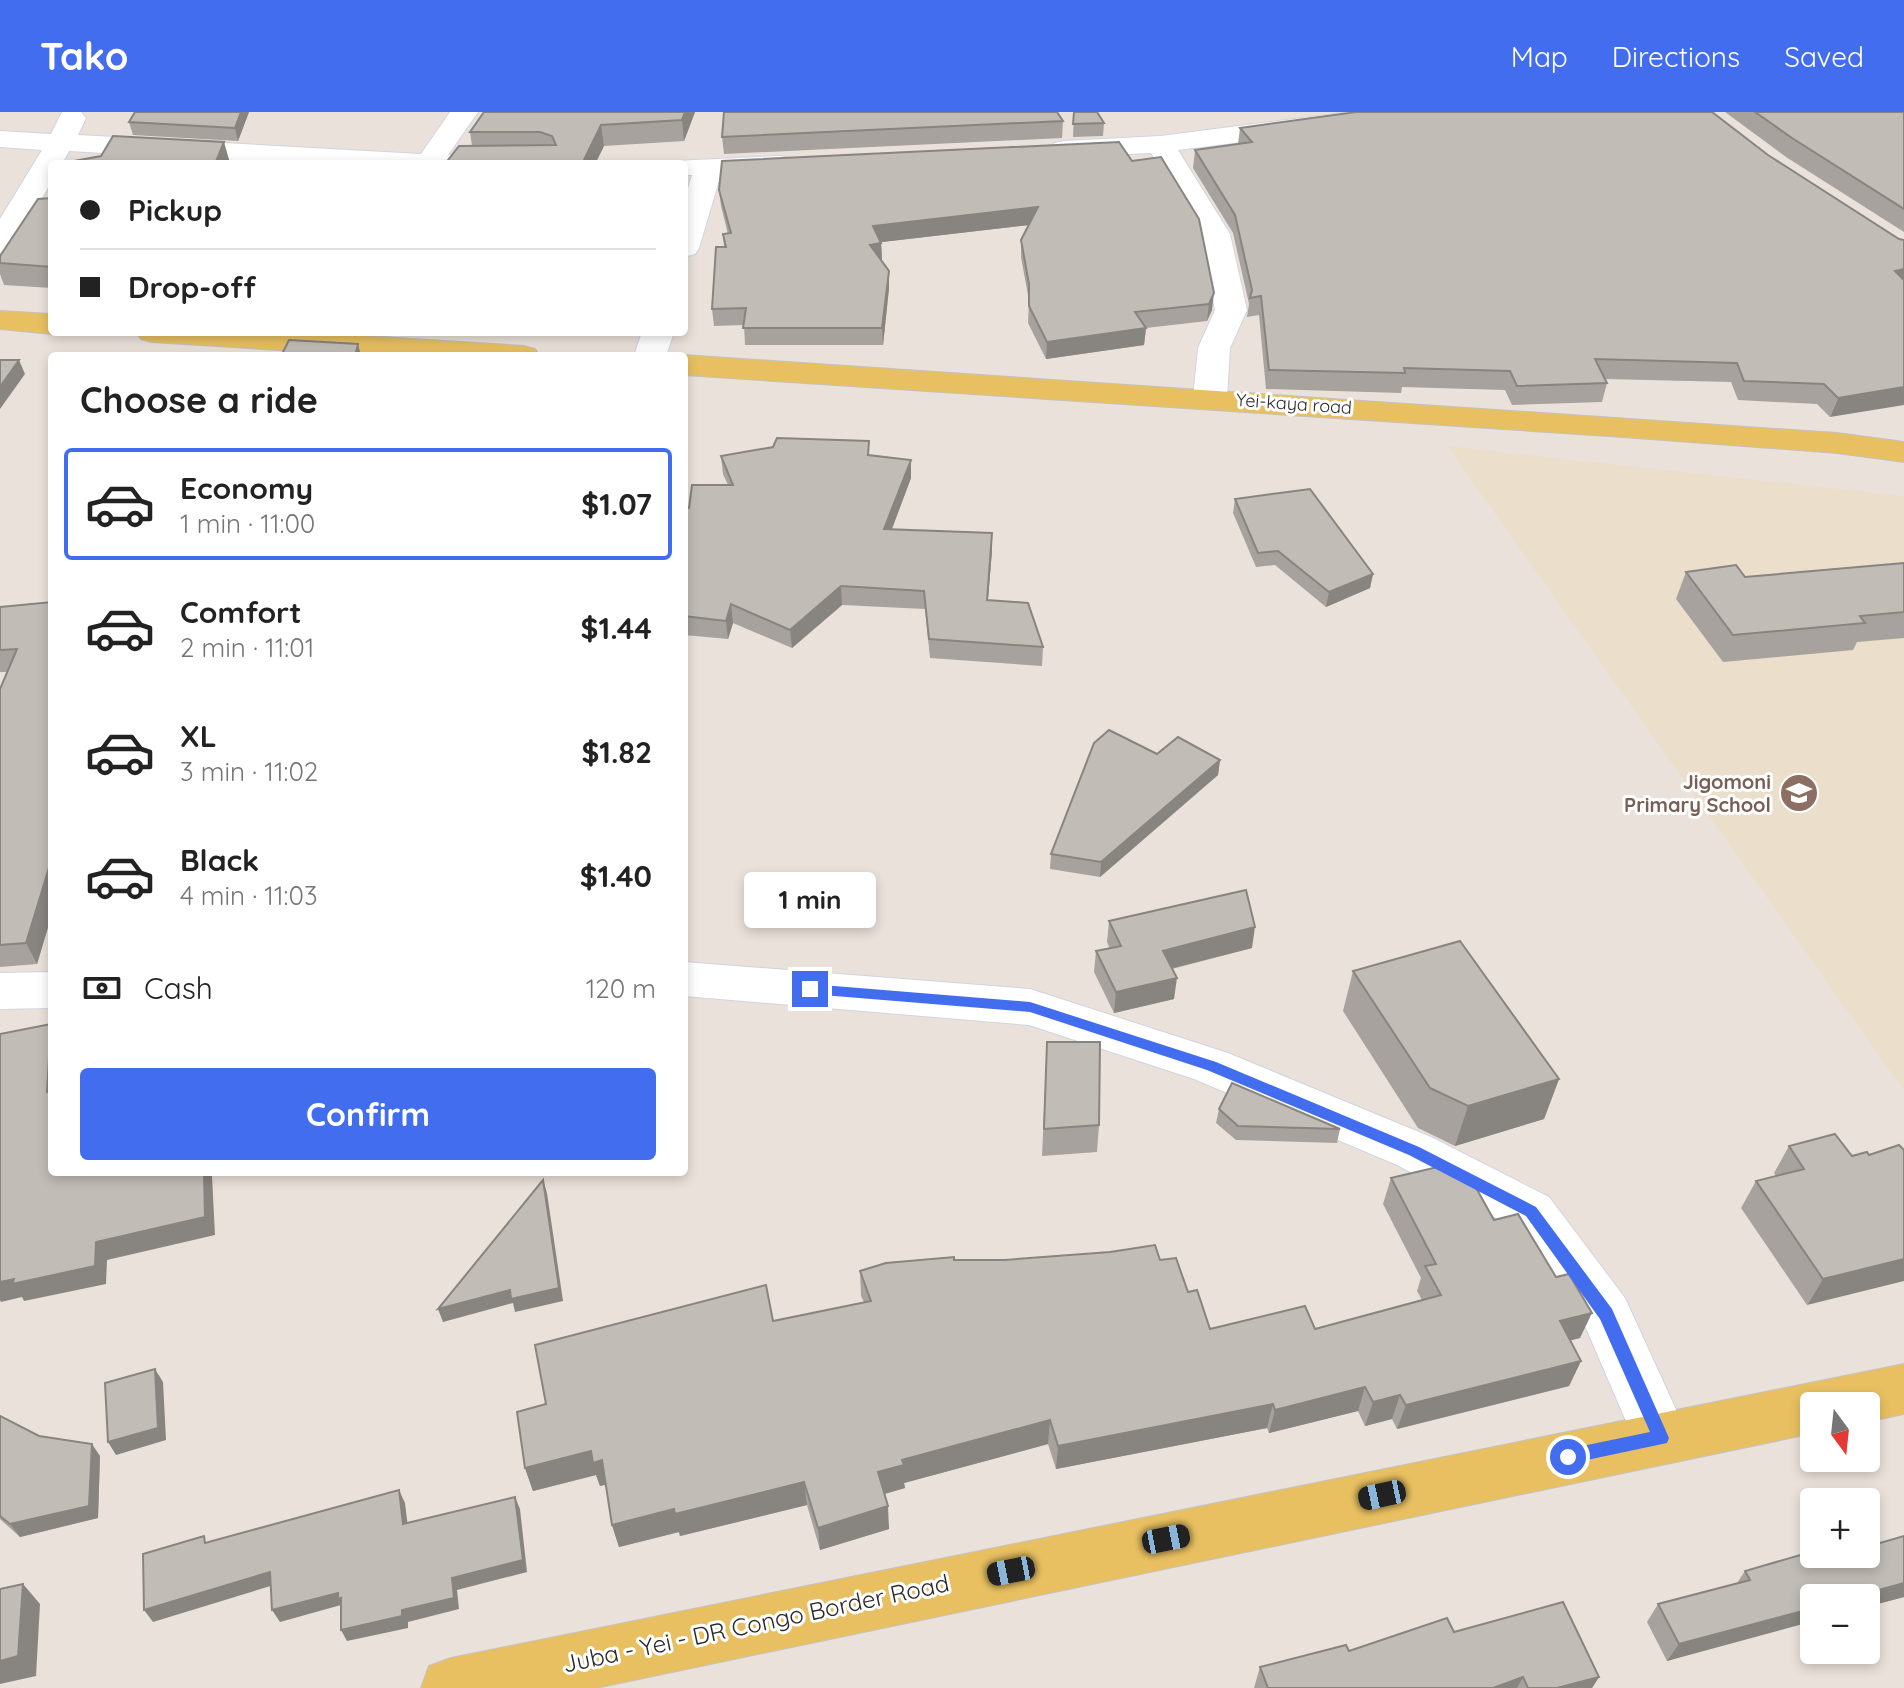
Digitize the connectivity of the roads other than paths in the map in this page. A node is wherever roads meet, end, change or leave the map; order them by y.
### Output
1 (74, 112) edge
2 (464, 112) edge
3 (1416, 112) edge
4 (0, 139) edge
5 (62, 140) junction
6 (1160, 144) junction
7 (1036, 151) edge
8 (50, 160) edge
9 (368, 160) edge
10 (432, 160) edge
11 (48, 163) edge
12 (802, 163) edge
13 (697, 167) edge
14 (688, 223) edge
15 (0, 244) edge
16 (0, 320) edge
17 (48, 324) edge
18 (259, 336) edge
19 (286, 337) edge
20 (474, 352) edge
21 (688, 365) edge
22 (1210, 398) junction
23 (1904, 452) edge
24 (688, 979) edge
25 (48, 990) edge
26 (0, 991) edge
27 (1904, 1389) edge
28 (1880, 1394) edge
29 (1800, 1411) edge
30 (1661, 1438) junction
31 (451, 1688) edge

1 - 5 street
2 - 10 street
3 - 6 street
4 - 5 street
5 - 8 street
5 - 9 street
6 - 7 street
6 - 22 street
11 - 15 street
12 - 13 street
13 - 14 street
16 - 17 main road
18 - 19 main road
19 - 20 main road
21 - 22 main road, Yei-kaya road
22 - 23 main road, Yei-kaya road
24 - 30 street
25 - 26 street
27 - 28 main road
29 - 30 main road, Juba - Yei - DR Congo Border Road
30 - 31 main road, Juba - Yei - DR Congo Border Road

